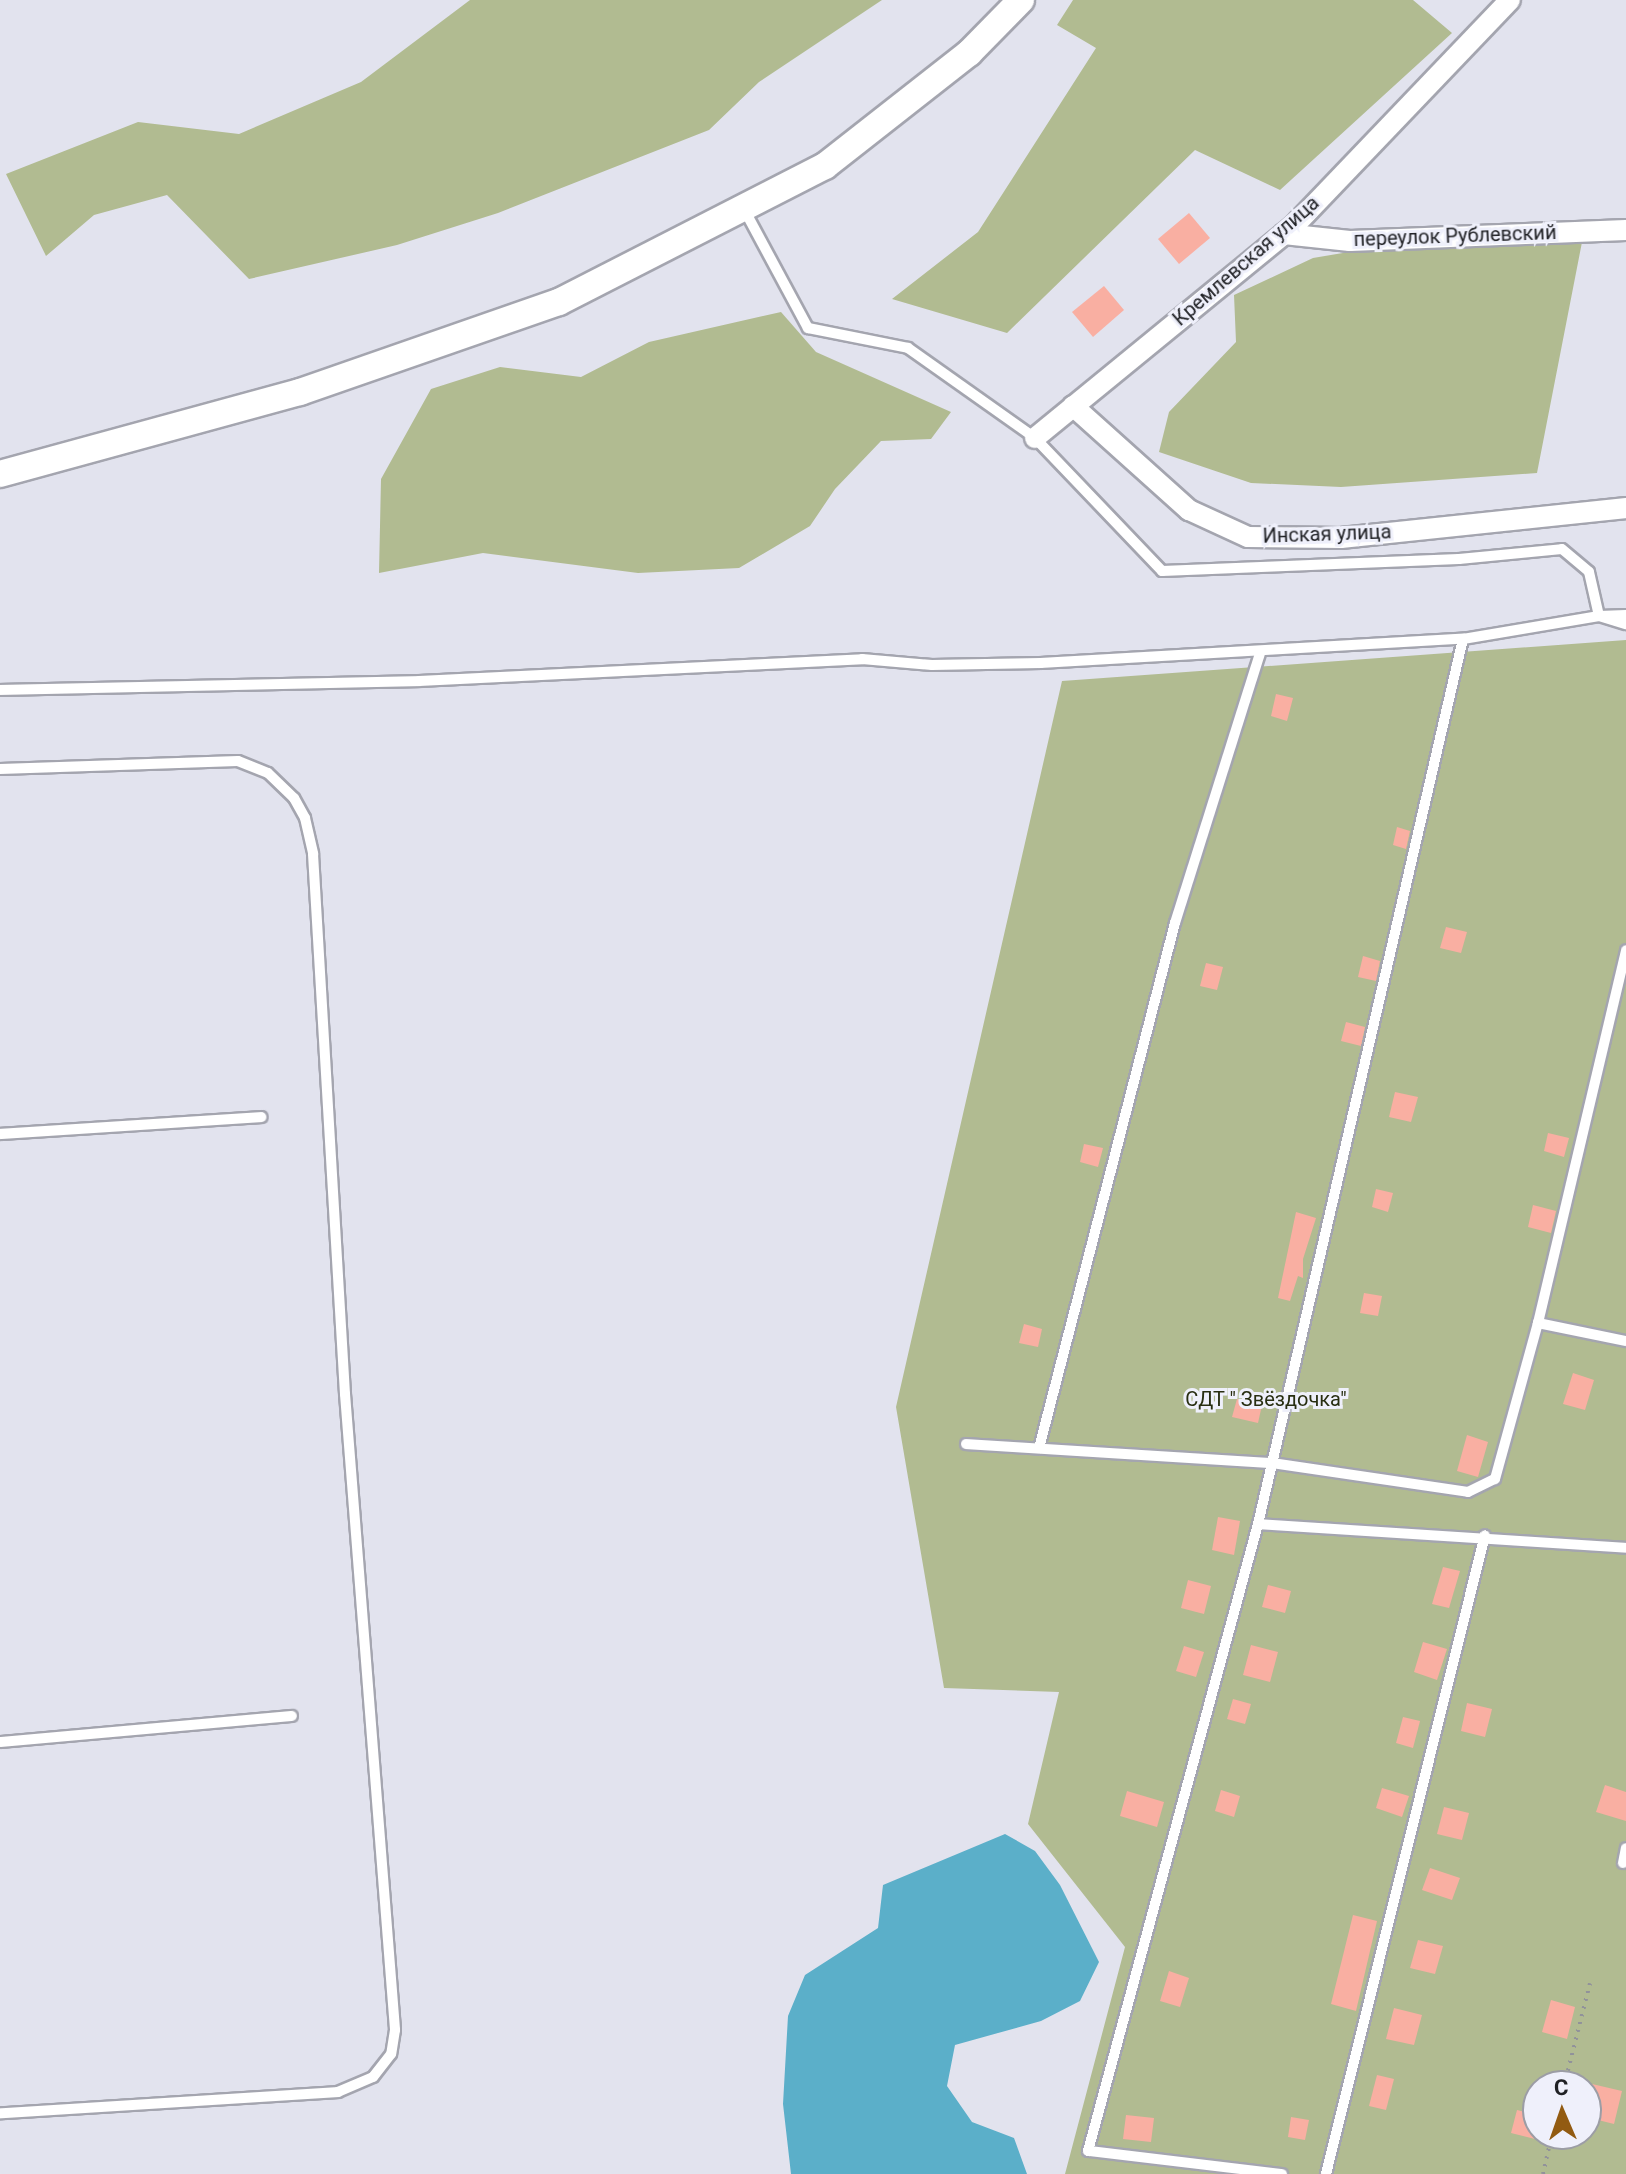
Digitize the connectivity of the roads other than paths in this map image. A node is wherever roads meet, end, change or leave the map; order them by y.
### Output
1 (1021, 0) edge
2 (1510, 0) edge
3 (745, 211) junction
4 (1626, 230) edge
5 (1284, 234) junction
6 (1073, 406) junction
7 (1035, 438) junction
8 (0, 474) edge
9 (1626, 508) edge
10 (1626, 615) edge
11 (1599, 616) junction
12 (1626, 624) edge
13 (1463, 639) junction
14 (1260, 654) junction
15 (0, 690) edge
16 (0, 769) edge
17 (1626, 950) edge
18 (1613, 1007) junction
19 (1626, 1010) edge
20 (261, 1117) dead end
21 (0, 1134) edge
22 (1538, 1323) junction
23 (1626, 1341) edge
24 (966, 1444) dead end
25 (1039, 1448) junction
26 (1272, 1463) junction
27 (1258, 1524) junction
28 (1485, 1535) junction
29 (1626, 1548) edge
30 (292, 1716) dead end
31 (0, 1742) edge
32 (1626, 1848) edge
33 (1623, 1863) dead end
34 (0, 2113) edge
35 (1282, 2174) edge
36 (1326, 2174) edge

1 - 3 street
2 - 5 street, Кремлевская улица
3 - 7 lane
3 - 8 street
4 - 5 street, переулок Рублевский
5 - 6 street, Кремлевская улица
6 - 7 street, Кремлевская улица
6 - 9 street, Инская улица
7 - 11 lane
10 - 11 lane
11 - 12 lane
11 - 13 lane
13 - 14 lane
13 - 26 lane
14 - 15 lane
14 - 25 lane
16 - 34 lane
17 - 18 lane
18 - 19 lane
18 - 22 lane
20 - 21 lane
22 - 23 lane
22 - 26 lane
24 - 25 lane
25 - 26 lane
26 - 27 lane
27 - 28 lane
27 - 35 lane
28 - 29 lane
28 - 36 lane
30 - 31 lane
32 - 33 lane

